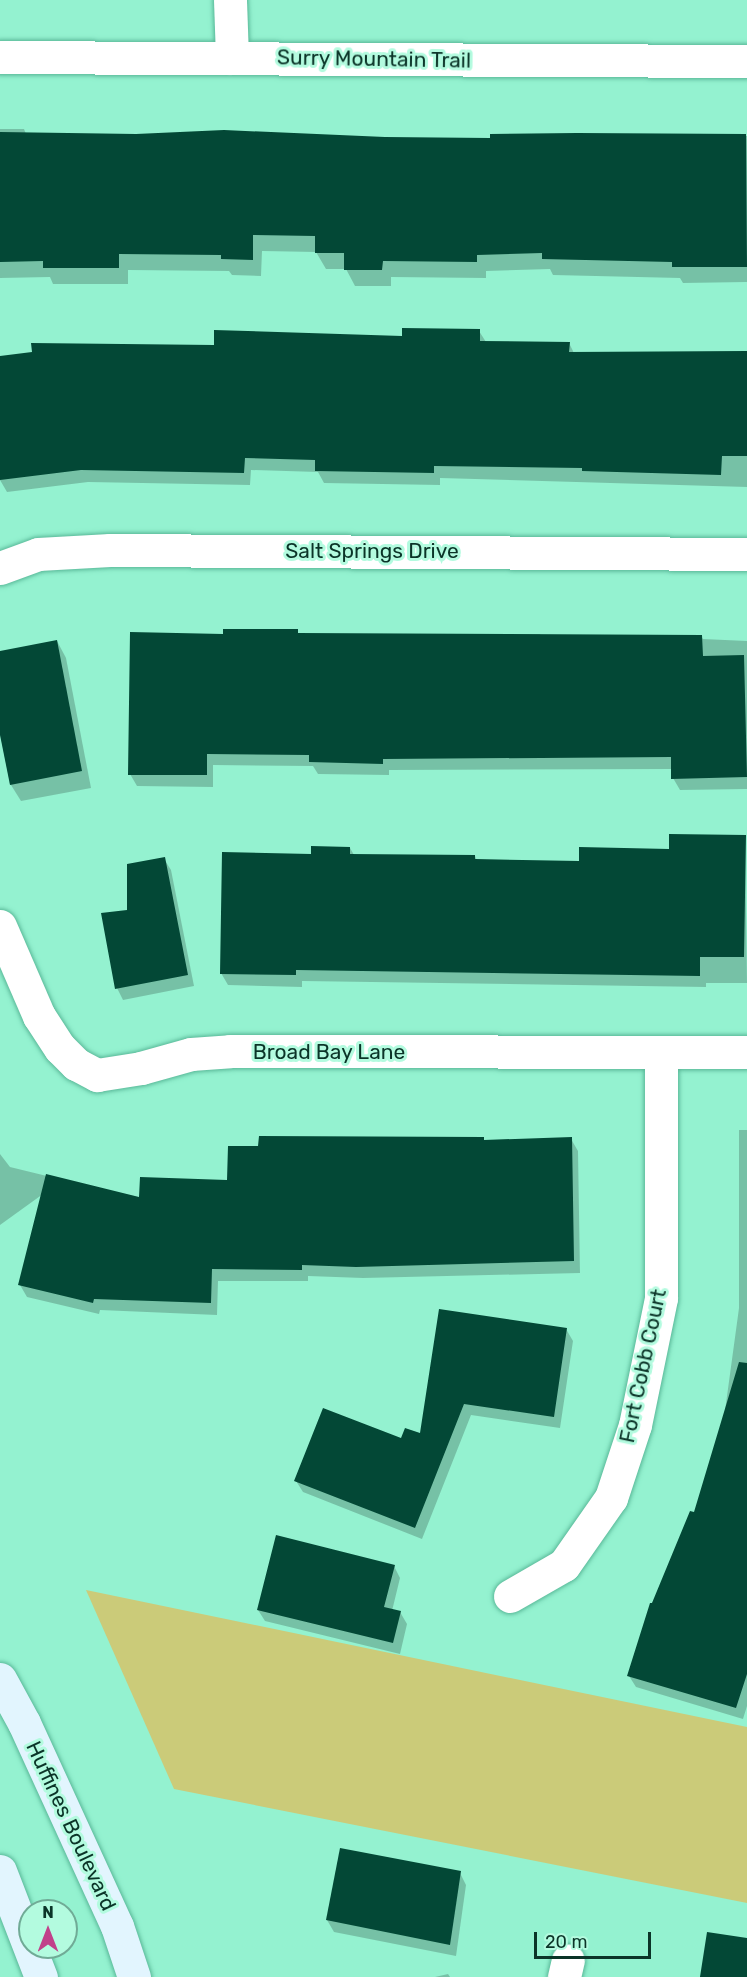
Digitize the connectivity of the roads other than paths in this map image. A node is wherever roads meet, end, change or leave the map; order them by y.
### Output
1 (230, 0) edge
2 (0, 57) edge
3 (232, 58) junction
4 (747, 61) edge
5 (747, 555) edge
6 (0, 568) edge
7 (0, 926) edge
8 (661, 1052) junction
9 (747, 1052) edge
10 (510, 1596) dead end
11 (0, 1679) edge
12 (0, 1871) edge
13 (41, 1977) edge
14 (134, 1977) edge

1 - 3 street
2 - 3 street, Surry Mountain Trail
3 - 4 street, Surry Mountain Trail
5 - 6 street, Salt Springs Drive
7 - 8 street, Broad Bay Lane
8 - 9 street, Broad Bay Lane
8 - 10 street, Fort Cobb Court
11 - 14 main road, Huffines Boulevard
12 - 13 main road

